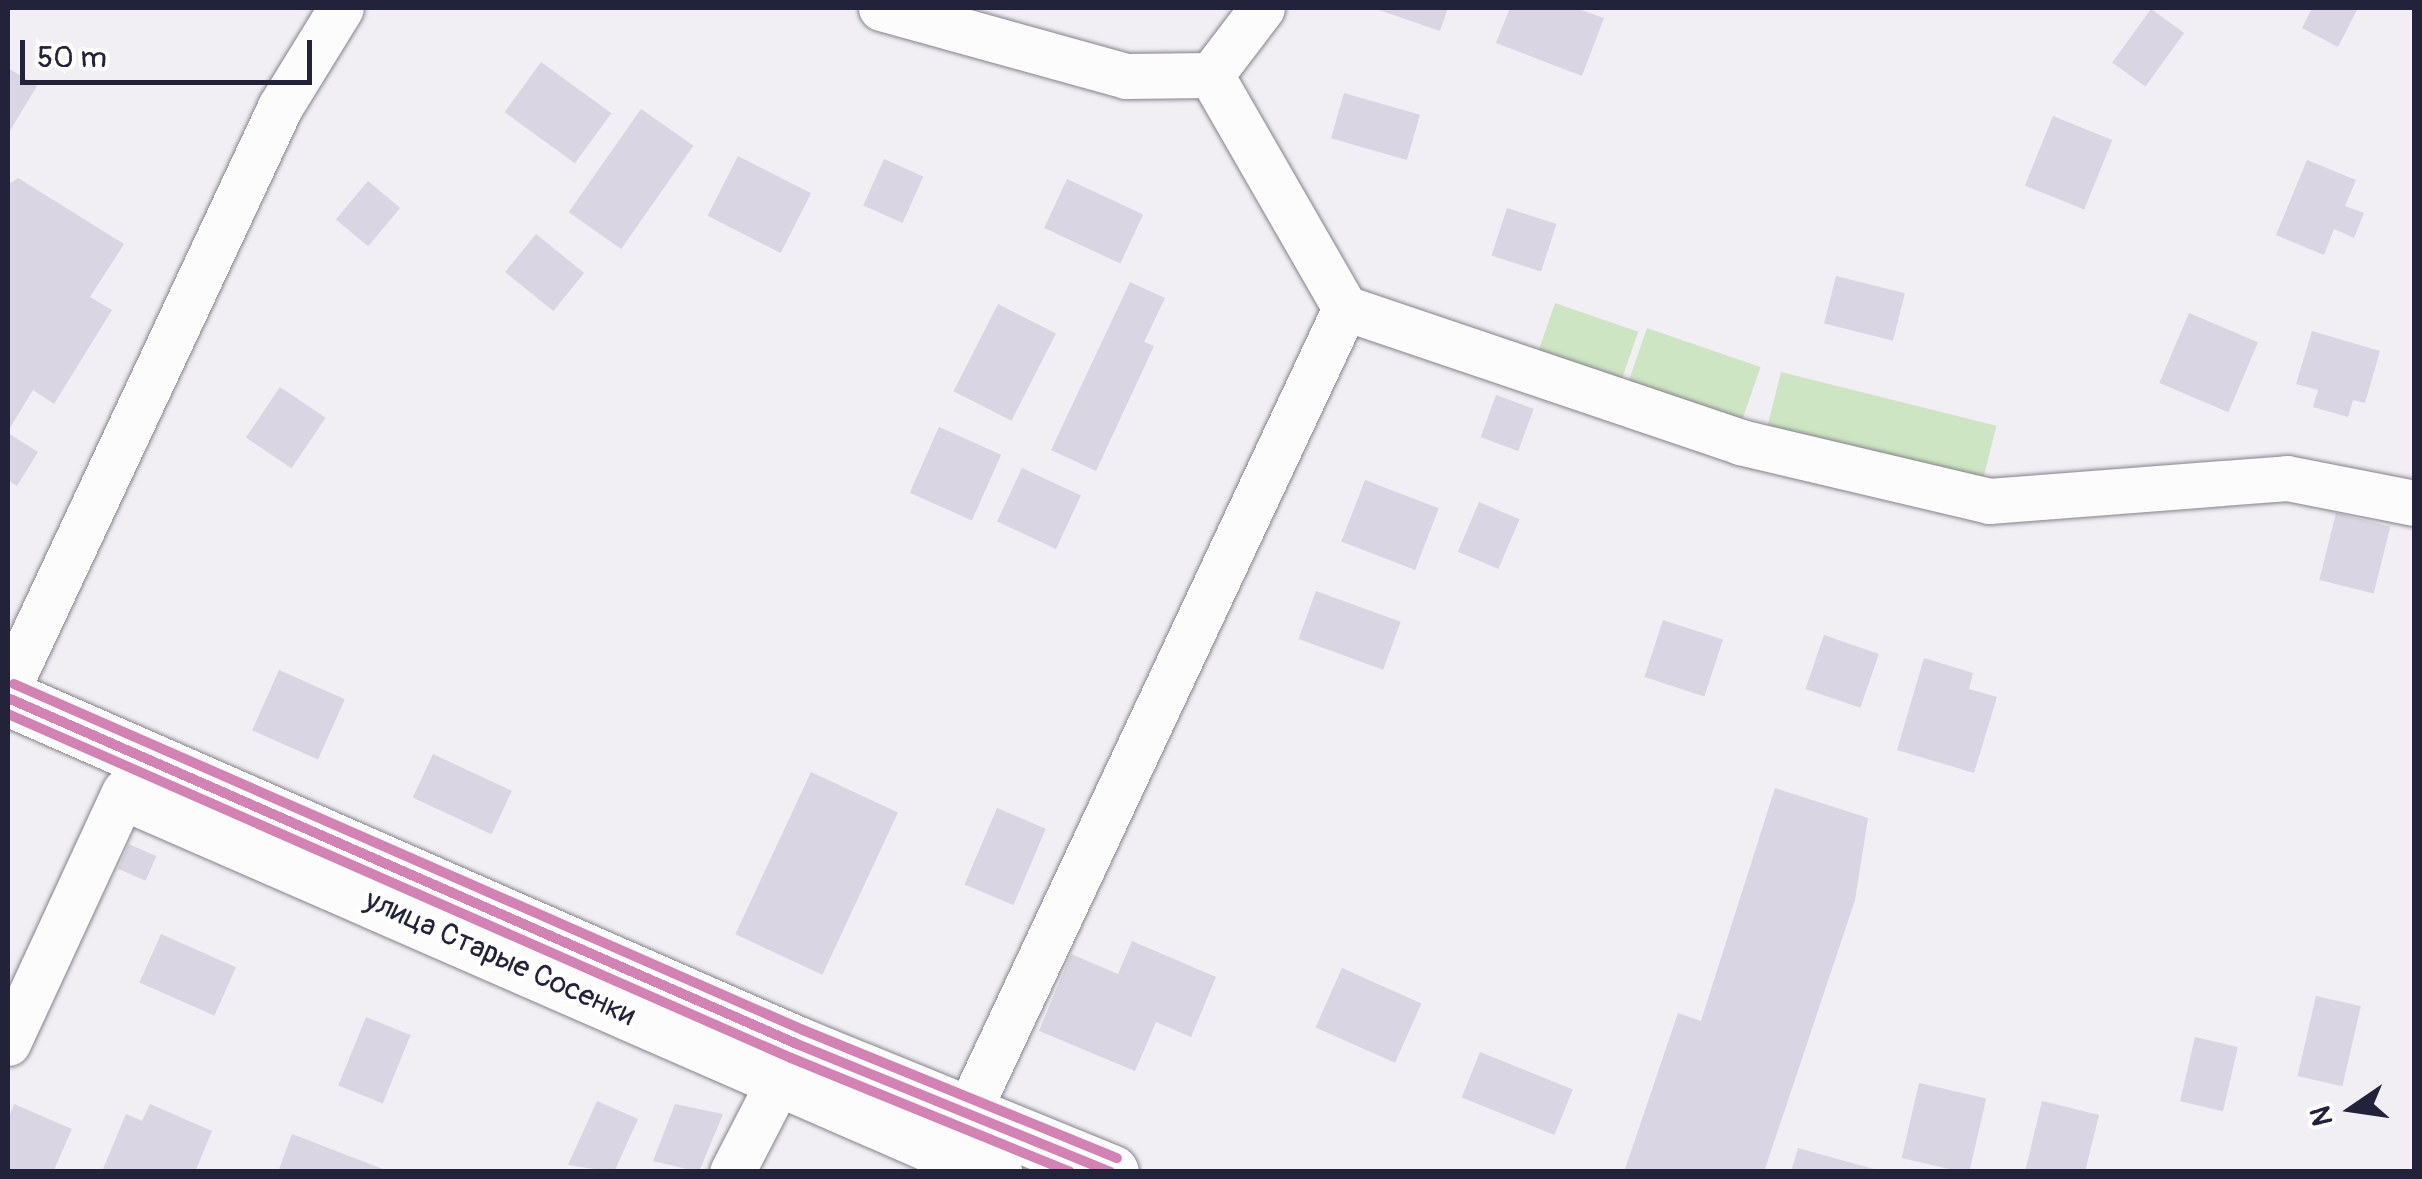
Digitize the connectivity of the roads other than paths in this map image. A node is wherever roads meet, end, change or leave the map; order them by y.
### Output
1 (341, 8) edge
2 (881, 8) edge
3 (1262, 8) edge
4 (1211, 75) junction
5 (1344, 308) junction
6 (2414, 503) edge
7 (8, 688) edge
8 (8, 698) edge
9 (8, 738) edge
10 (124, 792) junction
11 (8, 1043) edge
12 (779, 1081) junction
13 (967, 1114) junction
14 (732, 1172) edge
15 (994, 1172) edge
16 (1111, 1172) edge

1 - 7 street
2 - 4 street
3 - 4 street
4 - 5 street
5 - 6 street
5 - 13 street
8 - 13 main road, улица Старые Сосенки
9 - 10 main road, улица Старые Сосенки
10 - 11 street
10 - 12 main road, улица Старые Сосенки
12 - 14 street
12 - 15 main road, улица Старые Сосенки
13 - 16 main road, улица Старые Сосенки

